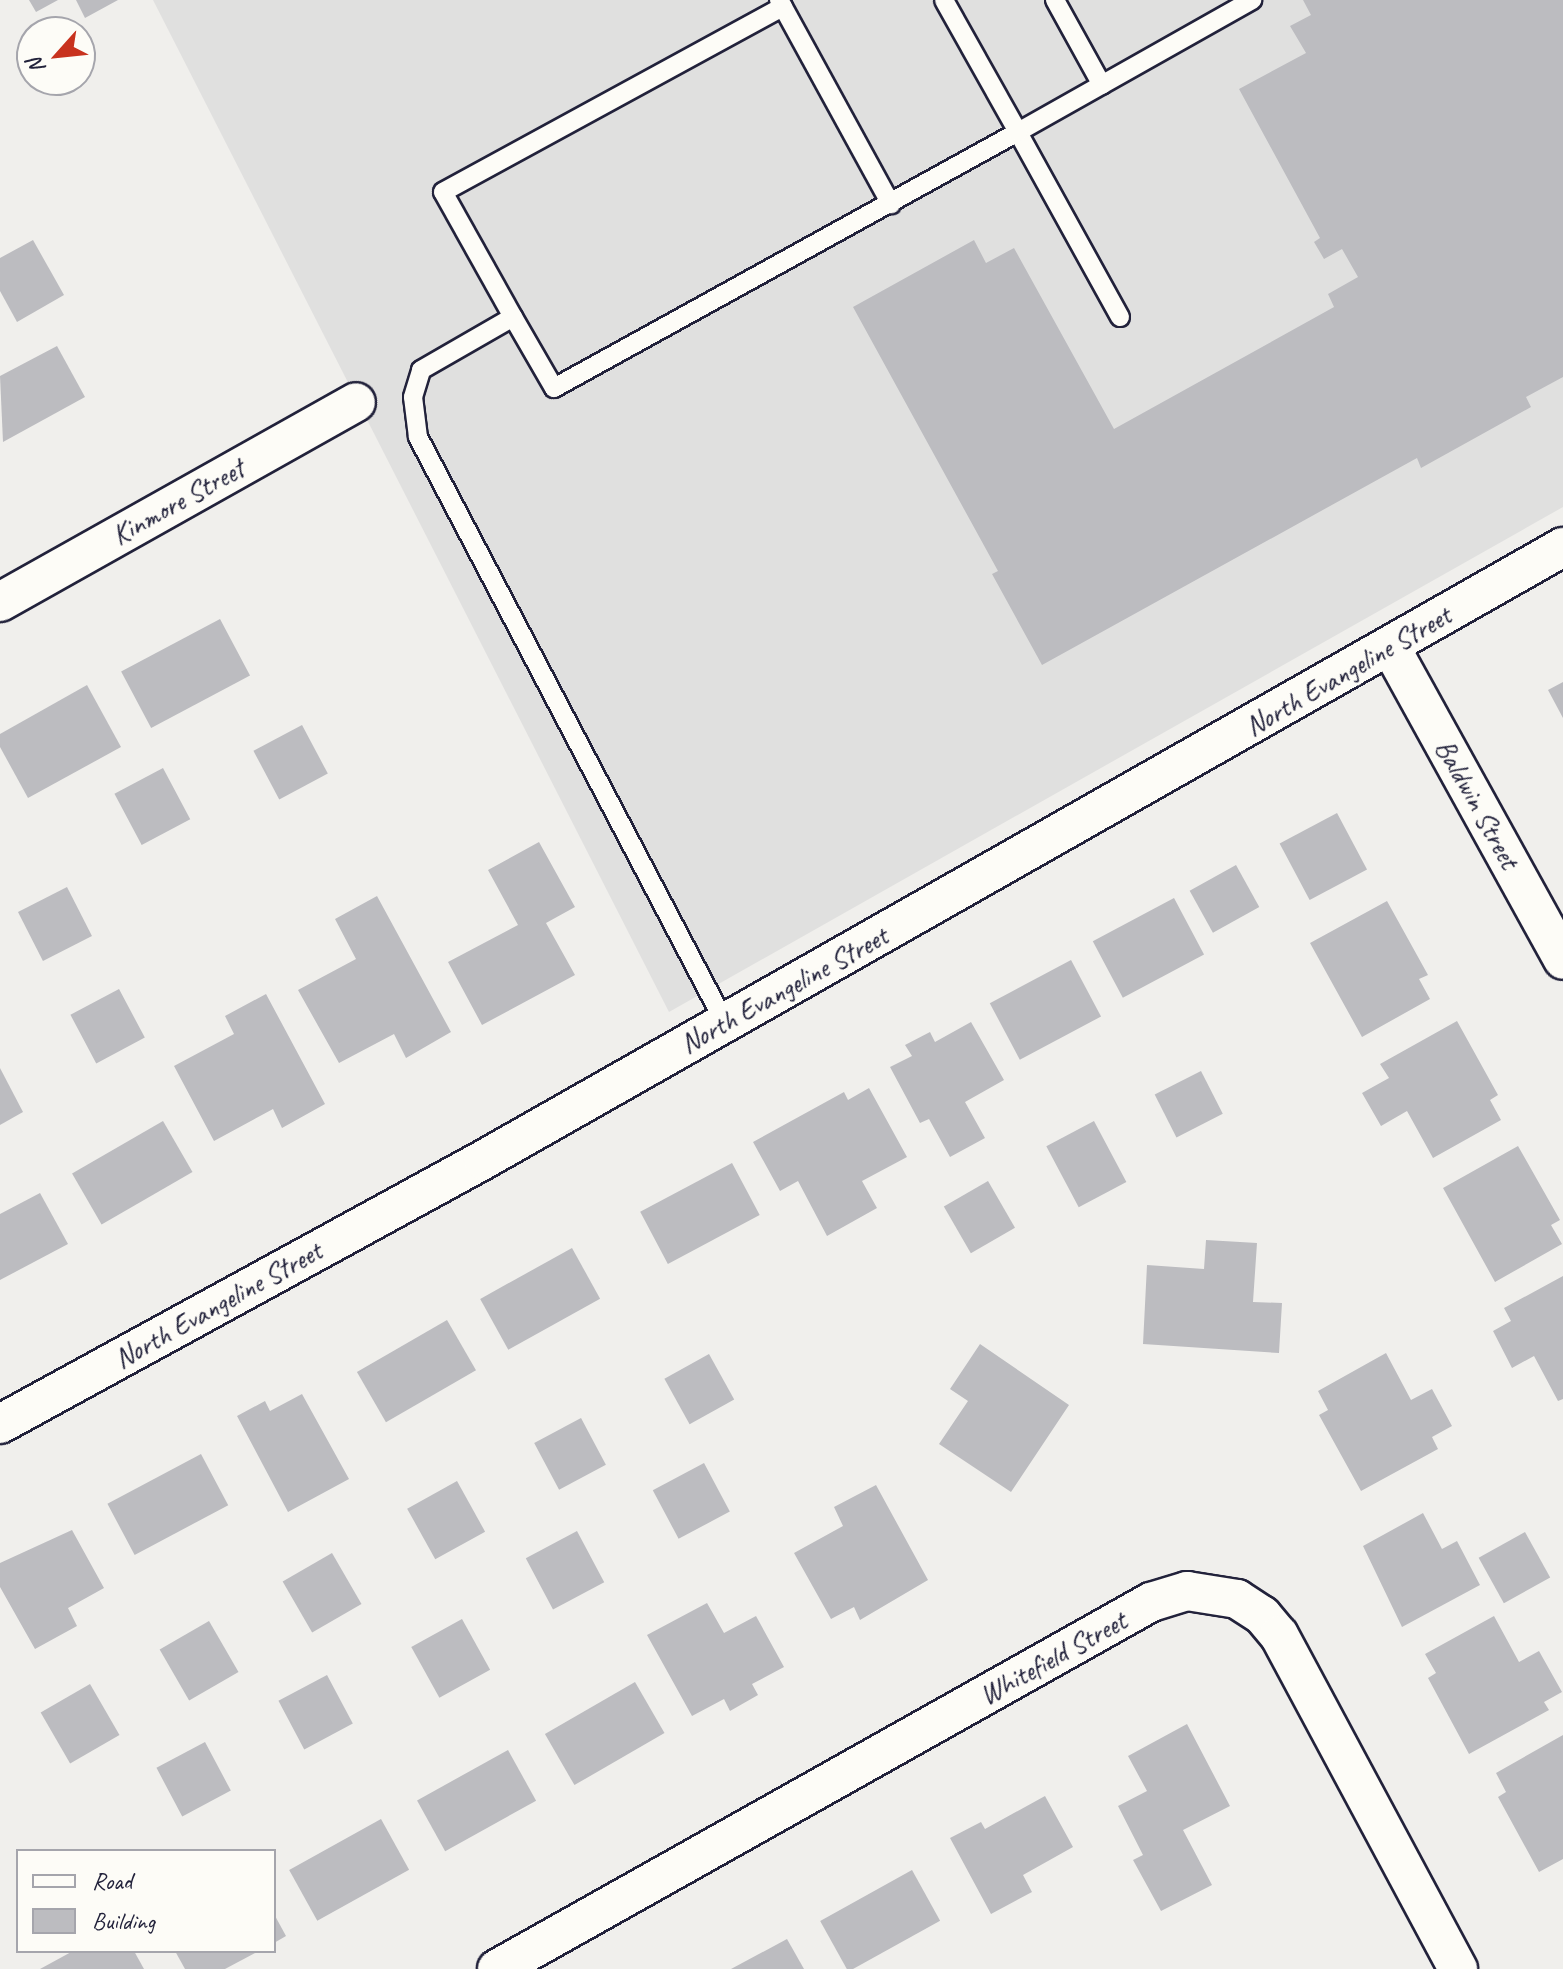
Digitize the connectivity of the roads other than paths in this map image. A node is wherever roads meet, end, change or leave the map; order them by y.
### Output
1 (944, 0) edge
2 (1055, 0) edge
3 (1252, 0) edge
4 (781, 4) edge
5 (1102, 85) junction
6 (1018, 132) junction
7 (891, 204) junction
8 (513, 317) junction
9 (1120, 317) dead end
10 (356, 402) dead end
11 (1563, 547) edge
12 (0, 602) edge
13 (1391, 648) junction
14 (1563, 960) edge
15 (725, 1023) junction
16 (0, 1424) edge
17 (497, 1969) edge
18 (1458, 1969) edge

1 - 6 lane
2 - 5 lane
3 - 5 lane
4 - 7 lane
4 - 8 lane
5 - 6 lane
6 - 7 lane
6 - 9 lane
7 - 8 lane
8 - 15 lane
10 - 12 street, Kinmore Street
11 - 13 street, North Evangeline Street
13 - 14 street, Baldwin Street
13 - 15 street, North Evangeline Street
15 - 16 street, North Evangeline Street
17 - 18 street, Whitefield Street

